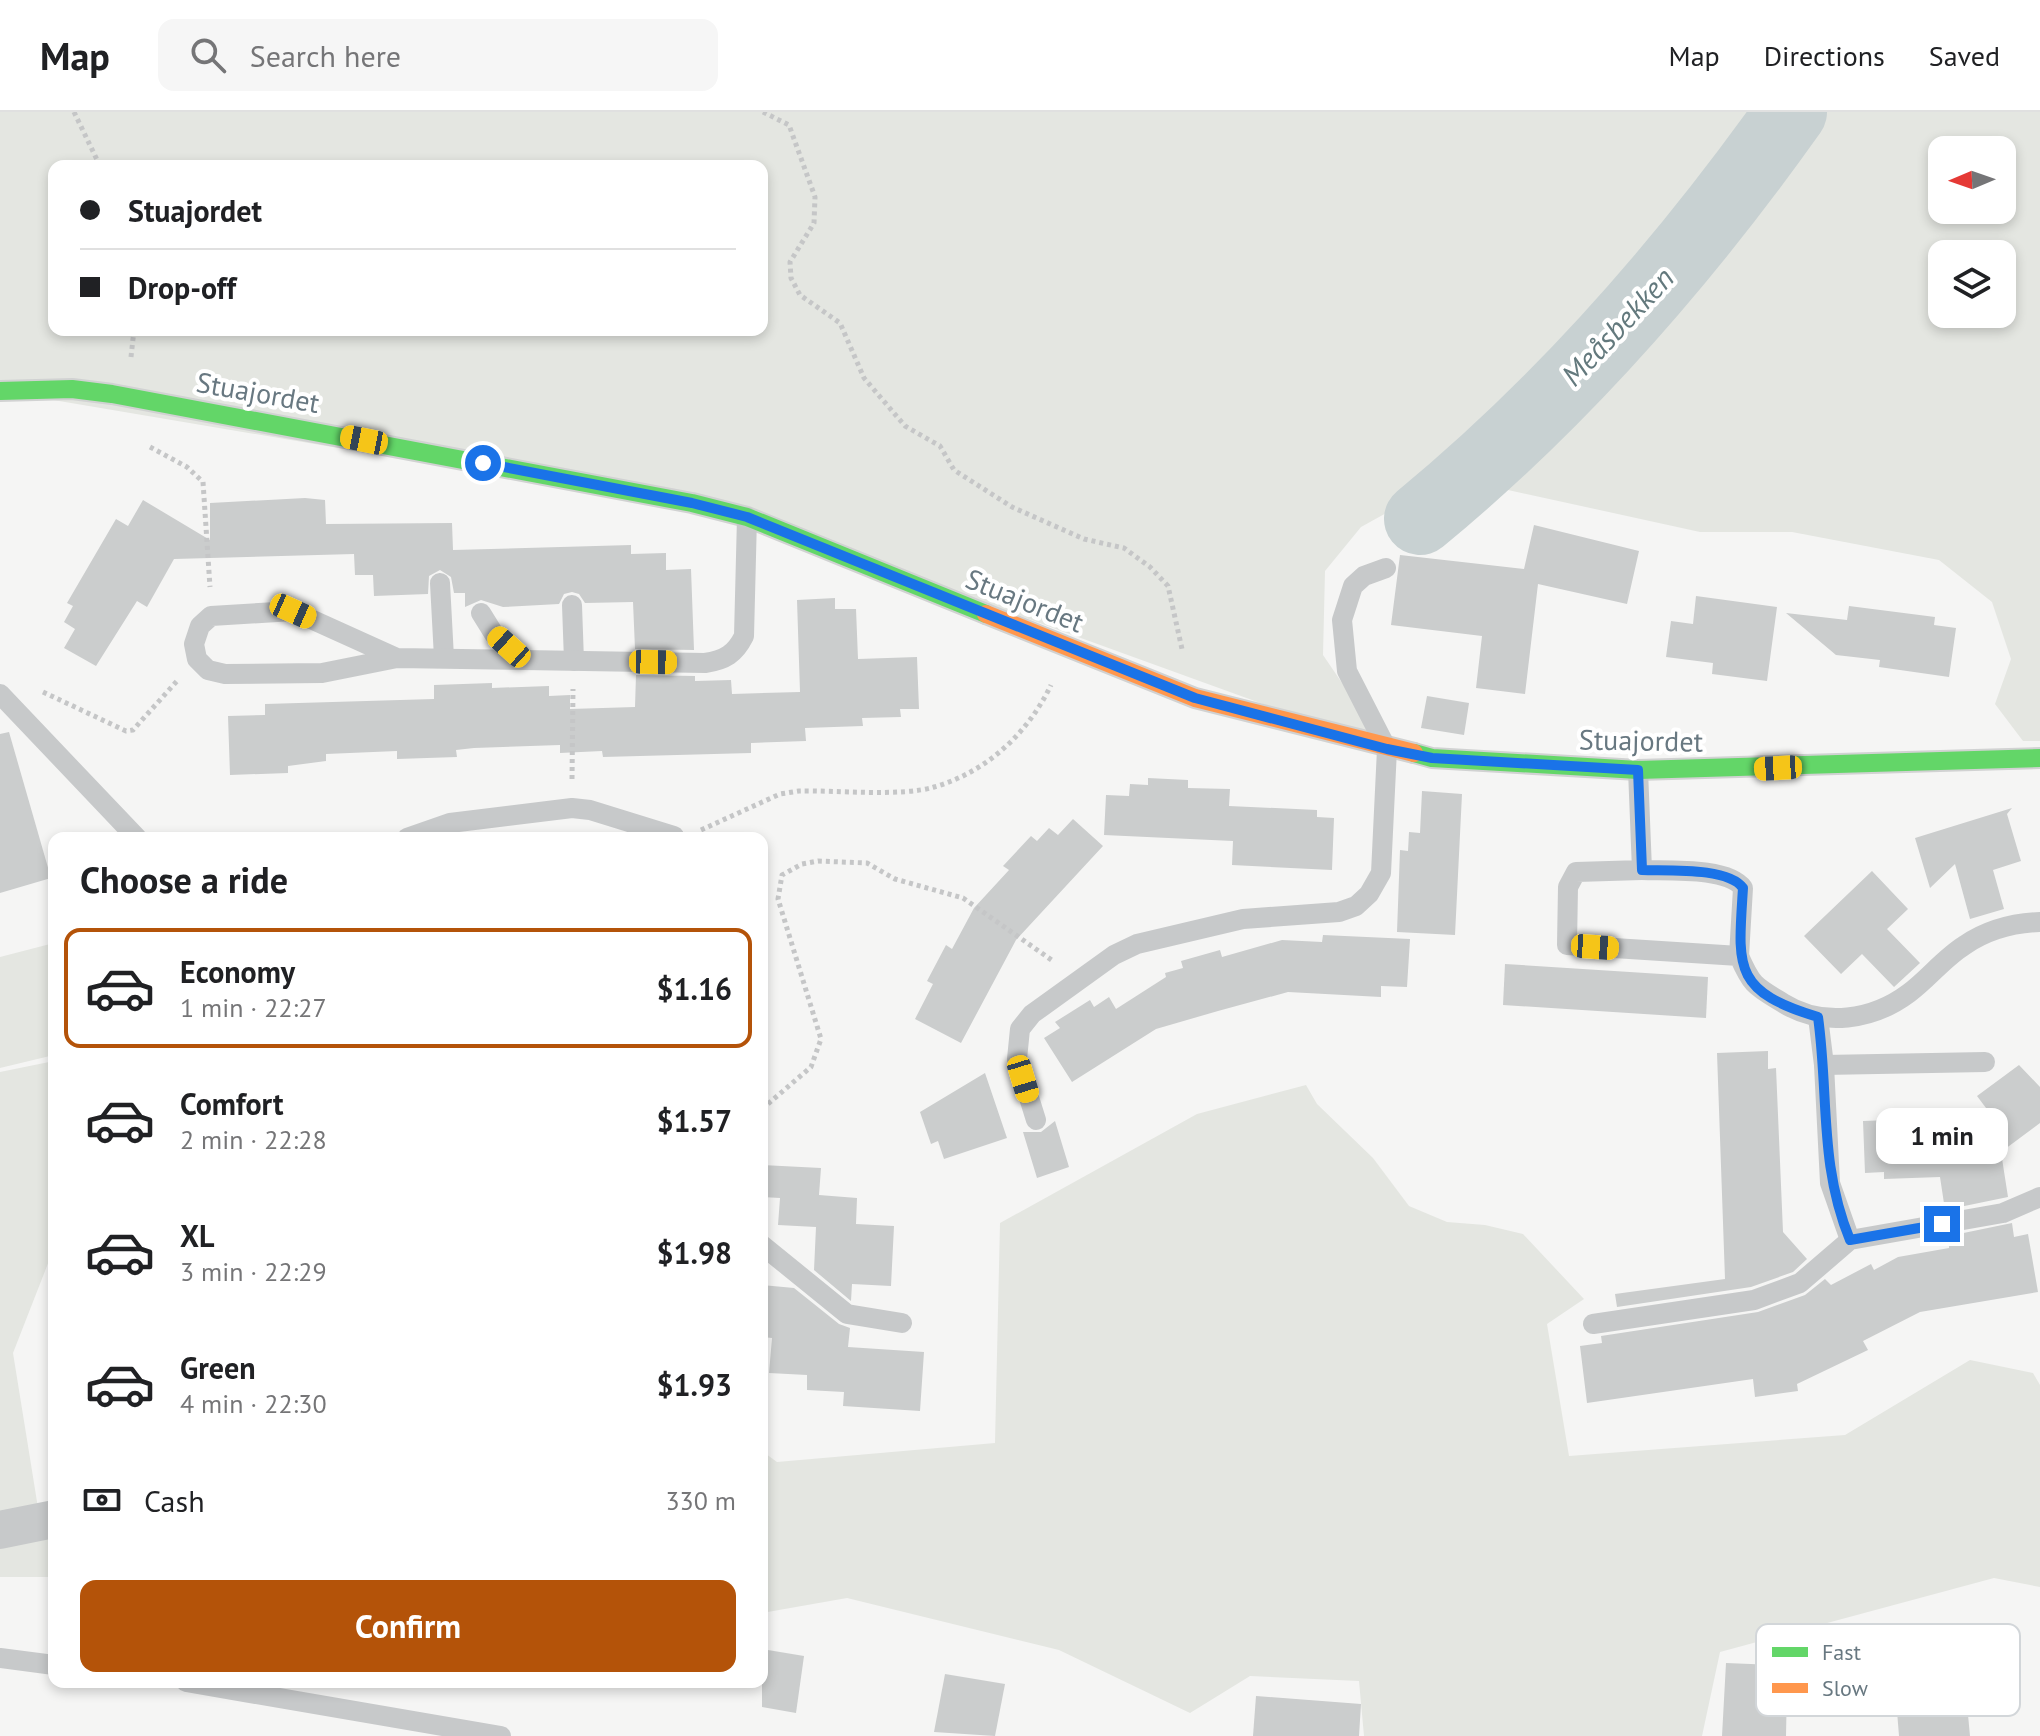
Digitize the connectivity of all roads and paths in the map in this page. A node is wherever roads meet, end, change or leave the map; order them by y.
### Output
1 (74, 112) edge
2 (763, 112) edge
3 (97, 160) edge
4 (0, 391) edge
5 (139, 442) dead end
6 (747, 517) junction
7 (1386, 568) dead end
8 (440, 583) dead end
9 (572, 605) dead end
10 (481, 613) dead end
11 (211, 616) junction
12 (1069, 648) junction
13 (397, 658) junction
14 (444, 658) junction
15 (197, 659) junction
16 (523, 660) junction
17 (574, 661) junction
18 (1174, 689) junction
19 (8, 700) edge
20 (1387, 749) junction
21 (2040, 758) edge
22 (1638, 770) junction
23 (572, 808) junction
24 (131, 832) edge
25 (424, 832) edge
26 (661, 832) edge
27 (697, 832) edge
28 (1642, 870) junction
29 (2040, 922) edge
30 (1739, 956) junction
31 (1080, 979) junction
32 (1818, 1017) junction
33 (1985, 1062) dead end
34 (1824, 1065) junction
35 (768, 1104) edge
36 (1036, 1120) dead end
37 (2040, 1197) edge
38 (1850, 1240) junction
39 (768, 1250) edge
40 (902, 1323) dead end
41 (1593, 1324) dead end
42 (48, 1520) edge
43 (0, 1530) edge
44 (0, 1658) edge
45 (48, 1664) edge
46 (221, 1688) edge
47 (501, 1736) edge

1 - 3 path
2 - 18 path
4 - 6 street, Stuajordet
5 - 11 path
6 - 12 street, Stuajordet
6 - 17 lane
7 - 20 lane
8 - 14 lane
9 - 17 lane
10 - 16 lane
11 - 13 lane
11 - 15 lane
12 - 18 street, Stuajordet
12 - 27 path
13 - 14 lane
13 - 15 lane
14 - 16 lane
15 - 19 path
16 - 17 lane
17 - 23 path
18 - 20 street, Stuajordet
19 - 24 lane
20 - 22 street, Stuajordet
20 - 31 lane
21 - 22 street, Stuajordet
22 - 28 lane
23 - 25 lane
23 - 26 lane
28 - 30 lane
28 - 30 lane
29 - 32 lane
30 - 32 lane
31 - 35 path
31 - 36 lane
32 - 34 lane
33 - 34 lane
34 - 38 lane
37 - 38 lane
38 - 41 lane
39 - 40 lane
42 - 43 street
44 - 45 lane
46 - 47 lane

